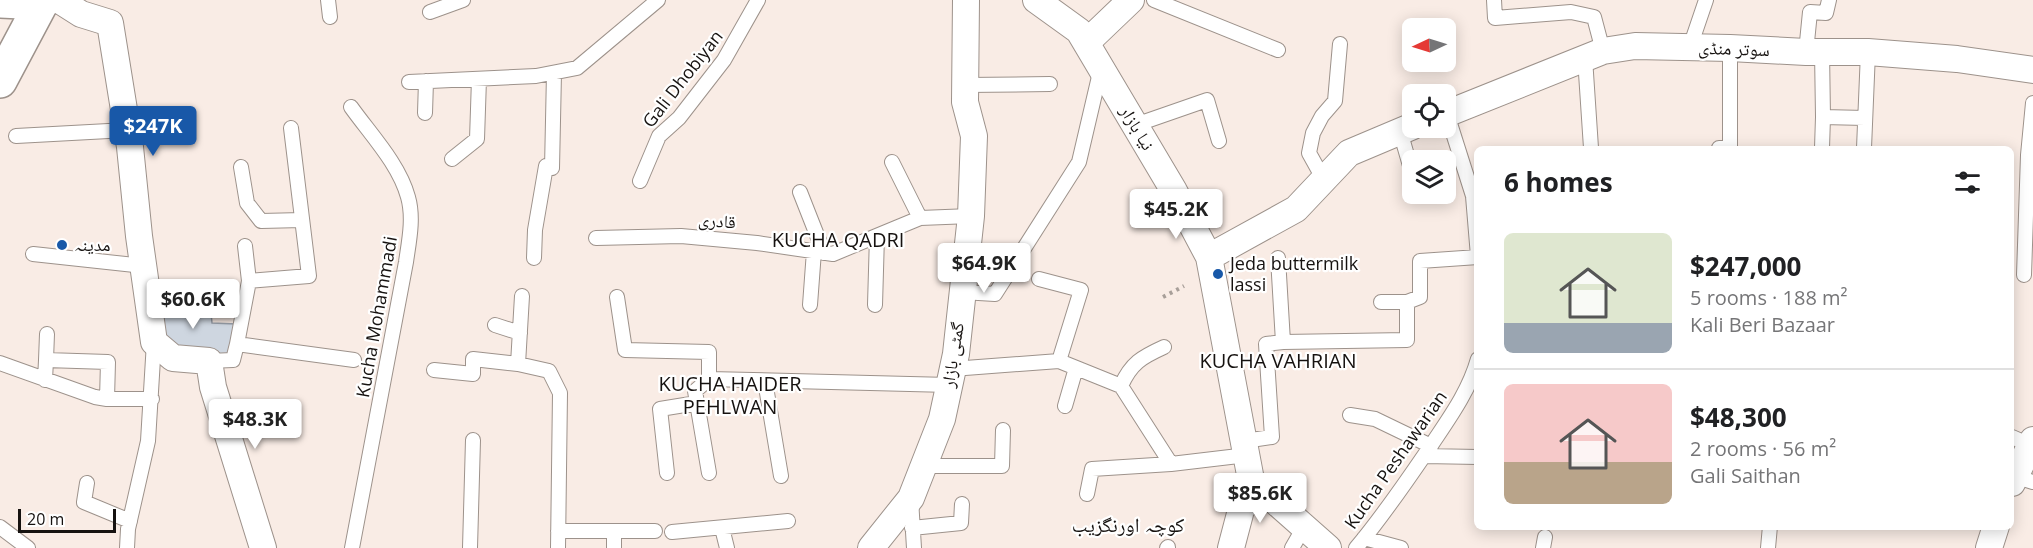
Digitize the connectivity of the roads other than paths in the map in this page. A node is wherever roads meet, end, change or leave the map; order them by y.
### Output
1 (328, 0) edge
2 (658, 0) edge
3 (758, 0) edge
4 (966, 0) edge
5 (1036, 0) edge
6 (1131, 0) edge
7 (1154, 0) edge
8 (1494, 0) edge
9 (1706, 0) edge
10 (1829, 0) edge
11 (48, 1) edge
12 (0, 2) edge
13 (455, 2) edge
14 (430, 12) dead end
15 (330, 17) dead end
16 (1086, 43) junction
17 (1340, 44) dead end
18 (1690, 47) junction
19 (1730, 48) junction
20 (1278, 50) dead end
21 (1814, 52) junction
22 (1868, 52) junction
23 (1594, 55) junction
24 (1101, 68) junction
25 (2033, 70) edge
26 (554, 73) junction
27 (479, 79) junction
28 (0, 81) edge
29 (426, 81) junction
30 (409, 82) dead end
31 (1050, 84) dead end
32 (965, 85) junction
33 (2033, 103) edge
34 (351, 107) dead end
35 (1456, 110) edge
36 (426, 113) dead end
37 (1823, 117) junction
38 (1865, 118) junction
39 (1135, 125) junction
40 (291, 128) dead end
41 (127, 130) junction
42 (1402, 130) edge
43 (16, 136) dead end
44 (1454, 138) edge
45 (1219, 141) dead end
46 (1591, 146) edge
47 (1730, 146) edge
48 (1822, 146) edge
49 (1864, 146) edge
50 (452, 159) dead end
51 (892, 162) dead end
52 (242, 167) dead end
53 (1324, 180) junction
54 (639, 181) dead end
55 (800, 192) dead end
56 (2014, 201) edge
57 (2026, 203) junction
58 (1474, 204) edge
59 (971, 216) junction
60 (920, 218) junction
61 (302, 220) junction
62 (877, 236) junction
63 (596, 238) dead end
64 (245, 246) dead end
65 (819, 252) junction
66 (33, 254) dead end
67 (1474, 256) edge
68 (1209, 257) junction
69 (534, 258) dead end
70 (1278, 258) dead end
71 (144, 266) junction
72 (2024, 275) dead end
73 (1039, 279) dead end
74 (249, 281) junction
75 (963, 292) junction
76 (522, 296) dead end
77 (617, 297) dead end
78 (1381, 302) dead end
79 (1407, 302) junction
80 (810, 305) dead end
81 (875, 305) dead end
82 (495, 325) dead end
83 (520, 333) junction
84 (46, 334) dead end
85 (154, 342) junction
86 (1283, 342) junction
87 (237, 344) junction
88 (1164, 347) dead end
89 (46, 360) junction
90 (354, 360) dead end
91 (209, 361) junction
92 (1059, 361) junction
93 (0, 363) edge
94 (518, 364) junction
95 (1076, 368) junction
96 (434, 370) dead end
97 (1474, 371) edge
98 (951, 377) junction
99 (709, 379) junction
100 (45, 380) junction
101 (765, 381) junction
102 (1121, 386) junction
103 (107, 399) junction
104 (152, 399) junction
105 (697, 403) junction
106 (1065, 406) dead end
107 (1350, 415) dead end
108 (1003, 430) dead end
109 (472, 440) dead end
110 (2025, 441) edge
111 (1245, 448) junction
112 (1427, 451) junction
113 (1474, 457) edge
114 (1171, 464) junction
115 (923, 466) junction
116 (667, 473) dead end
117 (709, 473) dead end
118 (781, 476) dead end
119 (2020, 480) edge
120 (87, 483) dead end
121 (1257, 486) junction
122 (1088, 494) dead end
123 (911, 498) junction
124 (962, 504) dead end
125 (130, 521) junction
126 (788, 521) dead end
127 (0, 527) edge
128 (722, 528) junction
129 (912, 528) junction
130 (1770, 530) edge
131 (558, 531) junction
132 (614, 531) junction
133 (655, 531) dead end
134 (672, 532) dead end
135 (1298, 537) edge
136 (1360, 543) edge
137 (20, 545) edge
138 (127, 548) edge
139 (263, 548) edge
140 (352, 548) edge
141 (470, 548) edge
142 (558, 548) edge
143 (614, 548) edge
144 (727, 548) edge
145 (871, 548) edge
146 (914, 548) edge
147 (1231, 548) edge
148 (1328, 548) edge
149 (1401, 548) edge
150 (1768, 548) edge

1 - 15 lane
2 - 26 lane
3 - 54 lane, Gali Dhobiyan
4 - 32 street, گمٹی بازار
5 - 16 street, نیا بازار
6 - 16 street
7 - 20 lane
8 - 23 lane
9 - 18 lane
10 - 21 lane
11 - 12 street
11 - 28 street
11 - 41 street
13 - 14 lane
16 - 24 street, نیا بازار
17 - 53 lane
18 - 19 street, سوتر منڈی
18 - 23 street, سوتر منڈی
19 - 21 street, سوتر منڈی
19 - 47 lane
21 - 22 street, سوتر منڈی
21 - 37 lane
22 - 25 street, سوتر منڈی
22 - 38 lane
23 - 35 street, سوتر منڈی
23 - 46 lane
24 - 39 street, نیا بازار
24 - 75 lane
26 - 27 lane
26 - 69 lane
27 - 29 lane
27 - 50 lane
29 - 30 lane
29 - 36 lane
31 - 32 lane
32 - 59 street, گمٹی بازار
33 - 57 lane
34 - 140 lane, Kucha Mohammadi
37 - 38 lane
37 - 48 lane
38 - 49 lane
39 - 45 lane
39 - 68 street, نیا بازار
40 - 61 lane
41 - 43 lane
41 - 71 street
42 - 53 street
44 - 58 lane
51 - 60 lane
52 - 61 lane
53 - 68 street
55 - 65 lane
56 - 57 lane
57 - 72 lane
59 - 60 lane, قادری
59 - 75 street, گمٹی بازار
60 - 62 lane, قادری
61 - 74 lane
62 - 65 lane, قادری
62 - 81 lane
63 - 65 lane, قادری
64 - 74 lane
65 - 80 lane
66 - 71 lane
67 - 79 lane
68 - 111 street, نیا بازار
70 - 86 lane
71 - 85 street
73 - 92 lane
74 - 87 lane
75 - 98 street, گمٹی بازار
76 - 83 lane
77 - 99 lane
78 - 79 lane
79 - 86 lane
82 - 83 lane
83 - 94 lane
84 - 89 lane
85 - 91 street
85 - 104 lane
86 - 111 lane
87 - 90 lane
87 - 91 lane
88 - 102 lane
89 - 100 lane
89 - 103 lane
91 - 139 street
92 - 95 lane
92 - 98 lane
93 - 100 lane
94 - 96 lane
94 - 131 lane
95 - 102 lane
95 - 106 lane
97 - 112 lane, Kucha Peshawarian
98 - 101 lane
98 - 115 street, گمٹی بازار
99 - 101 lane
99 - 105 lane
100 - 103 lane
101 - 118 lane
102 - 114 lane
103 - 104 lane
104 - 125 lane
105 - 116 lane
105 - 117 lane
107 - 112 lane
108 - 115 lane
109 - 141 lane
110 - 119 street
111 - 114 lane
111 - 121 street, نیا بازار
112 - 113 lane
112 - 136 lane, Kucha Peshawarian
114 - 122 lane
115 - 123 street, گمٹی بازار
120 - 125 lane
121 - 135 street
121 - 147 street
123 - 129 lane
123 - 145 street, گمٹی بازار
124 - 129 lane
125 - 138 lane
126 - 128 lane
127 - 137 lane
128 - 134 lane
128 - 144 lane
129 - 146 lane
130 - 150 lane
131 - 132 lane
131 - 142 lane
132 - 133 lane
132 - 143 lane
135 - 148 street
136 - 149 lane

